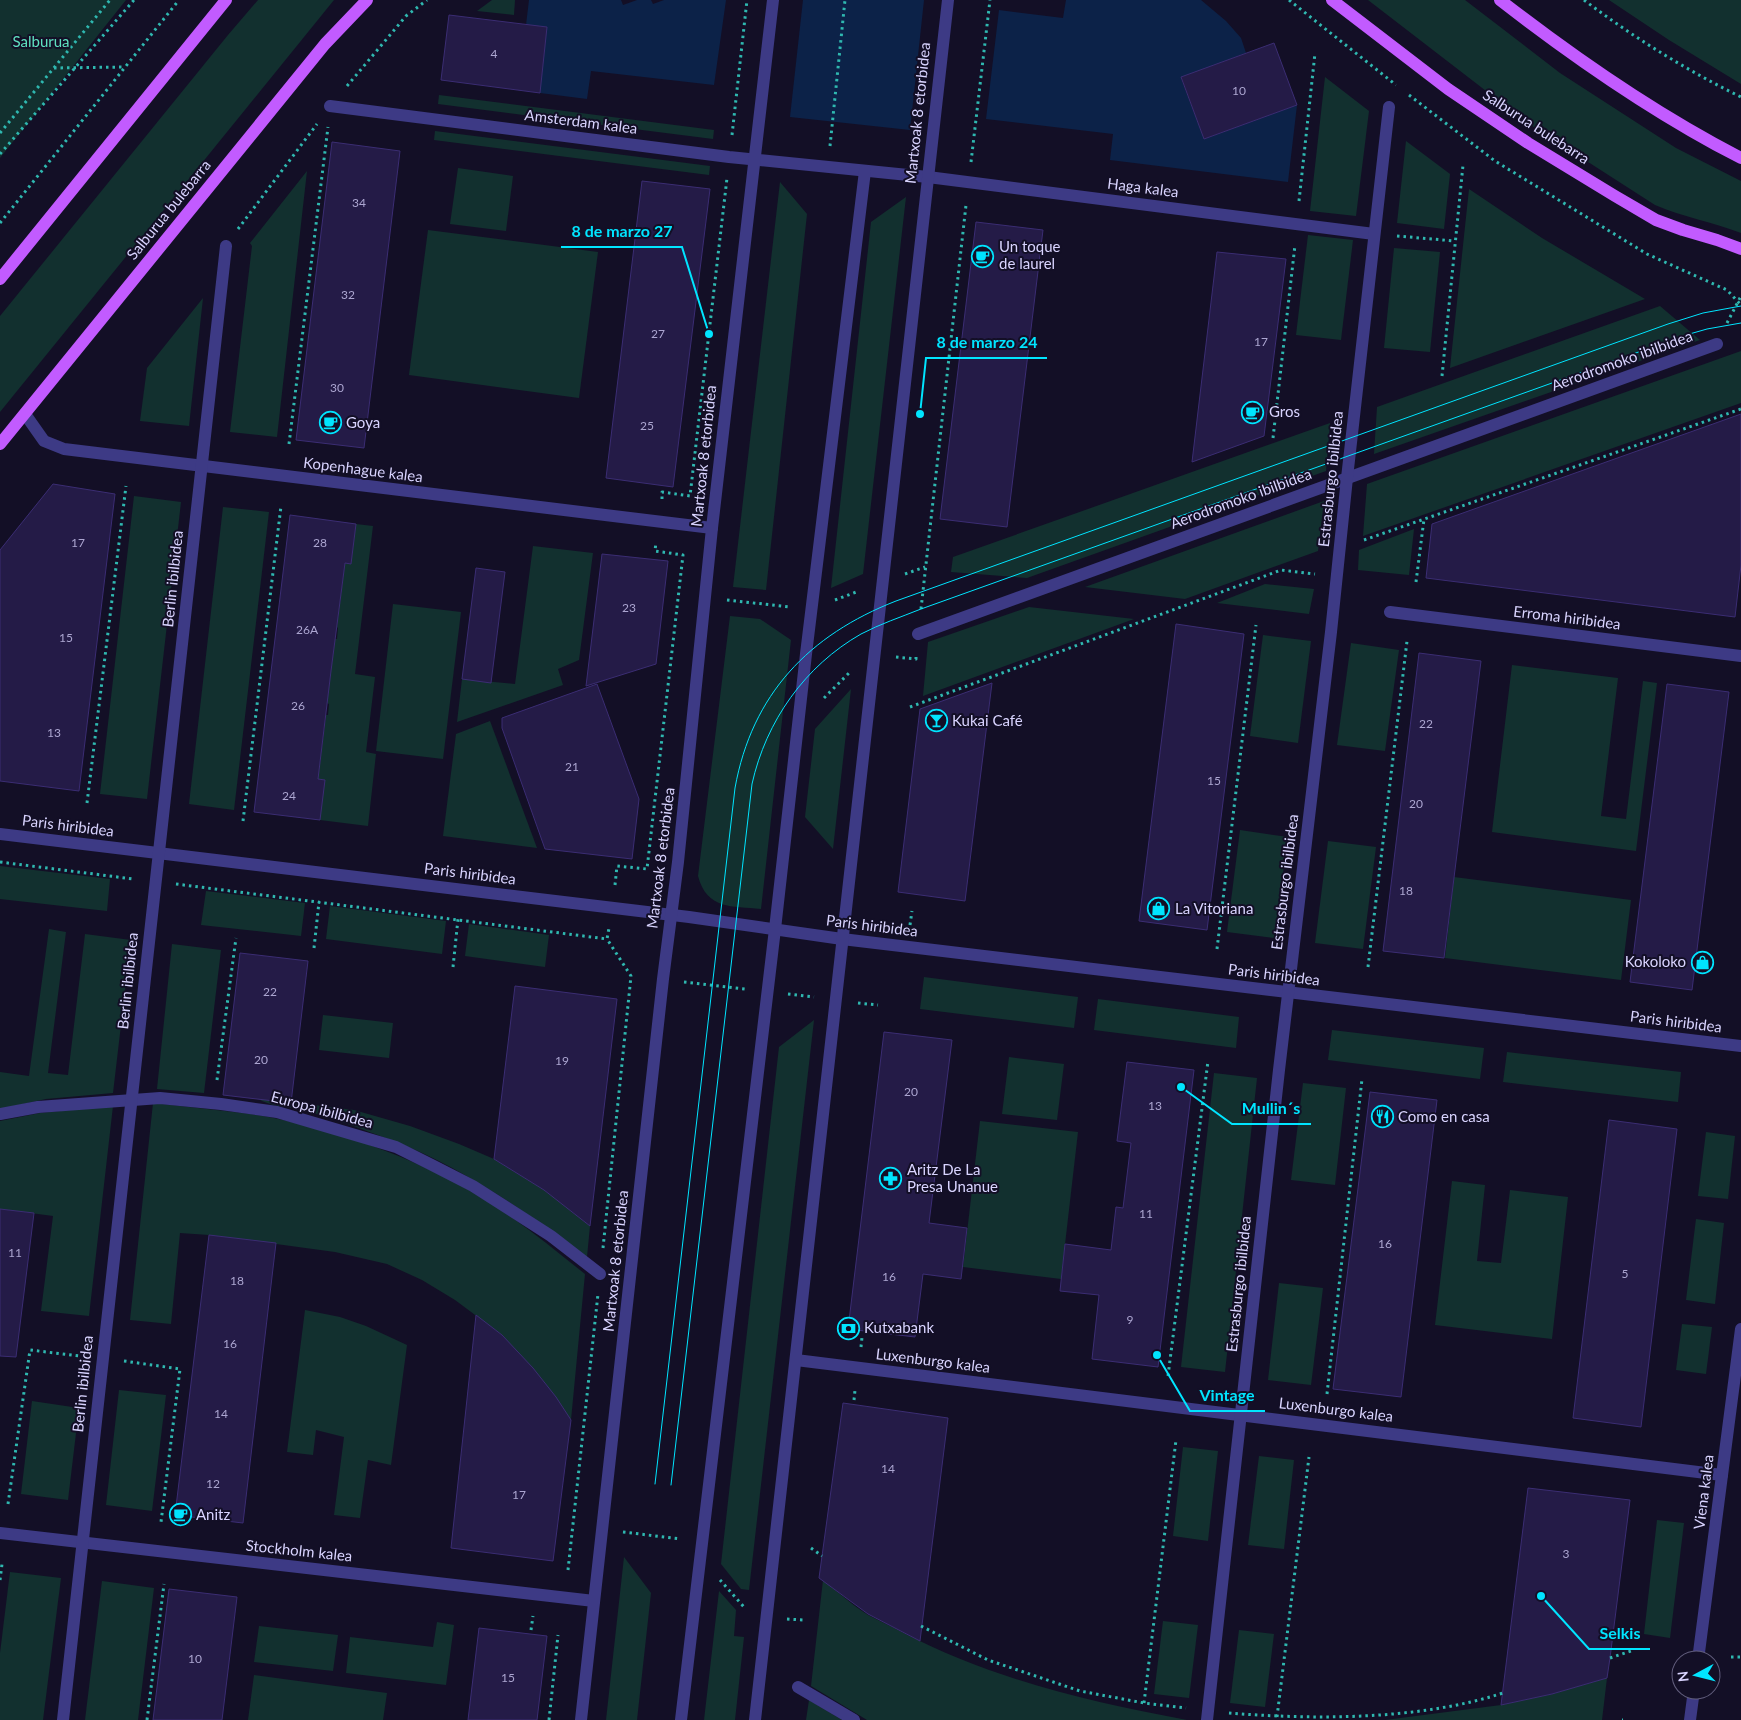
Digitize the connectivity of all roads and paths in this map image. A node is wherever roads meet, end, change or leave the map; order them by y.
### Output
1 (110, 0) edge
2 (134, 0) edge
3 (179, 0) edge
4 (226, 0) edge
5 (367, 0) edge
6 (427, 0) edge
7 (747, 0) edge
8 (773, 0) edge
9 (845, 0) edge
10 (948, 0) edge
11 (990, 0) edge
12 (1289, 0) edge
13 (1332, 0) edge
14 (1500, 0) edge
15 (1584, 0) edge
16 (126, 66) junction
17 (54, 68) junction
18 (74, 69) junction
19 (1399, 87) dead end
20 (1406, 93) dead end
21 (1741, 97) edge
22 (330, 106) junction
23 (1389, 107) dead end
24 (832, 122) dead end
25 (0, 133) edge
26 (0, 154) edge
27 (729, 157) junction
28 (1741, 158) edge
29 (755, 160) junction
30 (1463, 165) dead end
31 (828, 168) joint
32 (865, 171) junction
33 (928, 177) junction
34 (969, 182) junction
35 (0, 223) edge
36 (1374, 234) junction
37 (1455, 241) junction
38 (226, 246) joint
39 (1741, 249) edge
40 (0, 279) edge
41 (1741, 296) edge
42 (1740, 304) edge
43 (1716, 344) joint
44 (1442, 376) dead end
45 (1741, 409) edge
46 (25, 414) junction
47 (0, 444) edge
48 (289, 444) dead end
49 (201, 466) junction
50 (1347, 478) junction
51 (126, 486) dead end
52 (281, 506) dead end
53 (1424, 519) junction
54 (659, 523) junction
55 (712, 528) junction
56 (1340, 548) junction
57 (1337, 576) junction
58 (1416, 582) dead end
59 (1390, 612) dead end
60 (1256, 625) dead end
61 (918, 634) junction
62 (1407, 641) dead end
63 (1741, 656) edge
64 (916, 659) dead end
65 (910, 707) dead end
66 (87, 803) dead end
67 (243, 821) dead end
68 (0, 834) edge
69 (158, 853) junction
70 (0, 862) edge
71 (155, 882) junction
72 (319, 902) junction
73 (612, 908) junction
74 (671, 915) junction
75 (458, 920) junction
76 (776, 929) junction
77 (236, 938) dead end
78 (607, 939) junction
79 (842, 939) junction
80 (314, 948) dead end
81 (1217, 949) dead end
82 (452, 966) dead end
83 (1368, 968) dead end
84 (1288, 993) junction
85 (1741, 1046) edge
86 (1208, 1061) dead end
87 (1362, 1079) dead end
88 (131, 1100) junction
89 (214, 1103) junction
90 (0, 1114) edge
91 (600, 1274) junction
92 (1741, 1329) edge
93 (796, 1360) junction
94 (1168, 1376) dead end
95 (1327, 1394) dead end
96 (1241, 1415) junction
97 (1176, 1440) dead end
98 (1309, 1457) dead end
99 (1722, 1475) junction
100 (572, 1527) junction
101 (602, 1530) junction
102 (0, 1533) edge
103 (702, 1541) junction
104 (82, 1543) junction
105 (812, 1548) dead end
106 (822, 1556) dead end
107 (2, 1564) dead end
108 (568, 1570) dead end
109 (0, 1580) edge
110 (164, 1584) dead end
111 (594, 1601) junction
112 (558, 1635) dead end
113 (1699, 1650) edge
114 (1632, 1651) dead end
115 (1730, 1657) dead end
116 (1741, 1657) edge
117 (1610, 1658) dead end
118 (798, 1687) dead end
119 (1693, 1700) edge
120 (1144, 1703) dead end
121 (1278, 1717) dead end
122 (62, 1720) edge
123 (147, 1720) edge
124 (549, 1720) edge
125 (580, 1720) edge
126 (681, 1720) edge
127 (755, 1720) edge
128 (854, 1720) edge
129 (1207, 1720) edge
130 (1690, 1720) edge

1 - 17 path
2 - 18 path
3 - 16 path
4 - 40 main road
5 - 46 main road, Salburua bulebarra
6 - 22 path
7 - 27 path
8 - 29 street, Martxoak 8 etorbidea
9 - 24 path
10 - 33 street, Martxoak 8 etorbidea
11 - 34 path
12 - 19 path
13 - 39 main road, Salburua bulebarra
14 - 28 main road
15 - 21 path
16 - 18 path
16 - 35 path
17 - 18 path
17 - 25 path
18 - 26 path
20 - 42 path
22 - 27 street, Amsterdam kalea
22 - 38 path
22 - 48 path
23 - 36 street, Estrasburgo ibilbidea
27 - 29 street, Amsterdam kalea
27 - 54 path
29 - 31 street, Amsterdam kalea
29 - 55 street, Martxoak 8 etorbidea
30 - 37 path
31 - 32 street, Haga kalea
32 - 33 street, Haga kalea
32 - 76 street
33 - 34 street, Haga kalea
33 - 79 street, Martxoak 8 etorbidea
34 - 36 street, Haga kalea
34 - 61 path
36 - 37 path
36 - 50 street, Estrasburgo ibilbidea
37 - 44 path
38 - 49 street, Berlin ibilbidea
41 - 42 path
42 - 43 path
43 - 50 street, Aerodromoko ibilbidea
45 - 53 path
46 - 47 main road, Salburua bulebarra
46 - 49 street, Kopenhague kalea
49 - 54 street, Kopenhague kalea
49 - 69 street, Berlin ibilbidea
50 - 56 street, Estrasburgo ibilbidea
50 - 61 street, Aerodromoko ibilbidea
51 - 66 path
52 - 67 path
53 - 56 path
53 - 58 path
54 - 55 street, Kopenhague kalea
54 - 73 path
55 - 74 street, Martxoak 8 etorbidea
56 - 57 street, Estrasburgo ibilbidea
57 - 65 path
57 - 84 street, Estrasburgo ibilbidea
59 - 63 street, Erroma hiribidea
60 - 81 path
61 - 64 path
62 - 83 path
68 - 69 street, Paris hiribidea
69 - 71 street, Berlin ibilbidea
69 - 73 street, Paris hiribidea
70 - 71 path
71 - 72 path
71 - 88 street, Berlin ibilbidea
72 - 75 path
72 - 80 path
73 - 74 street, Paris hiribidea
73 - 78 path
74 - 76 street, Paris hiribidea
74 - 101 street, Martxoak 8 etorbidea
75 - 78 path
75 - 82 path
76 - 79 street, Paris hiribidea
76 - 103 street
77 - 89 path
78 - 91 path
79 - 84 street, Paris hiribidea
79 - 93 street, Martxoak 8 etorbidea
84 - 85 street, Paris hiribidea
84 - 96 street, Estrasburgo ibilbidea
86 - 94 path
87 - 95 path
88 - 89 street, Europa ibilbidea
88 - 90 street, Europa ibilbidea
88 - 104 street, Berlin ibilbidea
89 - 91 street, Europa ibilbidea
91 - 100 path
92 - 99 street, Viena kalea
93 - 96 street, Luxenburgo kalea
93 - 127 street, Martxoak 8 etorbidea
96 - 99 street, Luxenburgo kalea
96 - 129 street, Estrasburgo ibilbidea
97 - 120 path
98 - 121 path
99 - 113 street, Viena kalea
100 - 101 path
100 - 108 path
101 - 103 path
101 - 111 street, Martxoak 8 etorbidea
102 - 104 street, Stockholm kalea
103 - 126 street
104 - 111 street, Stockholm kalea
104 - 122 street, Berlin ibilbidea
105 - 106 path
107 - 109 path
110 - 123 path
111 - 125 street, Martxoak 8 etorbidea
112 - 124 path
114 - 117 path
115 - 116 path
118 - 128 street
119 - 130 street

